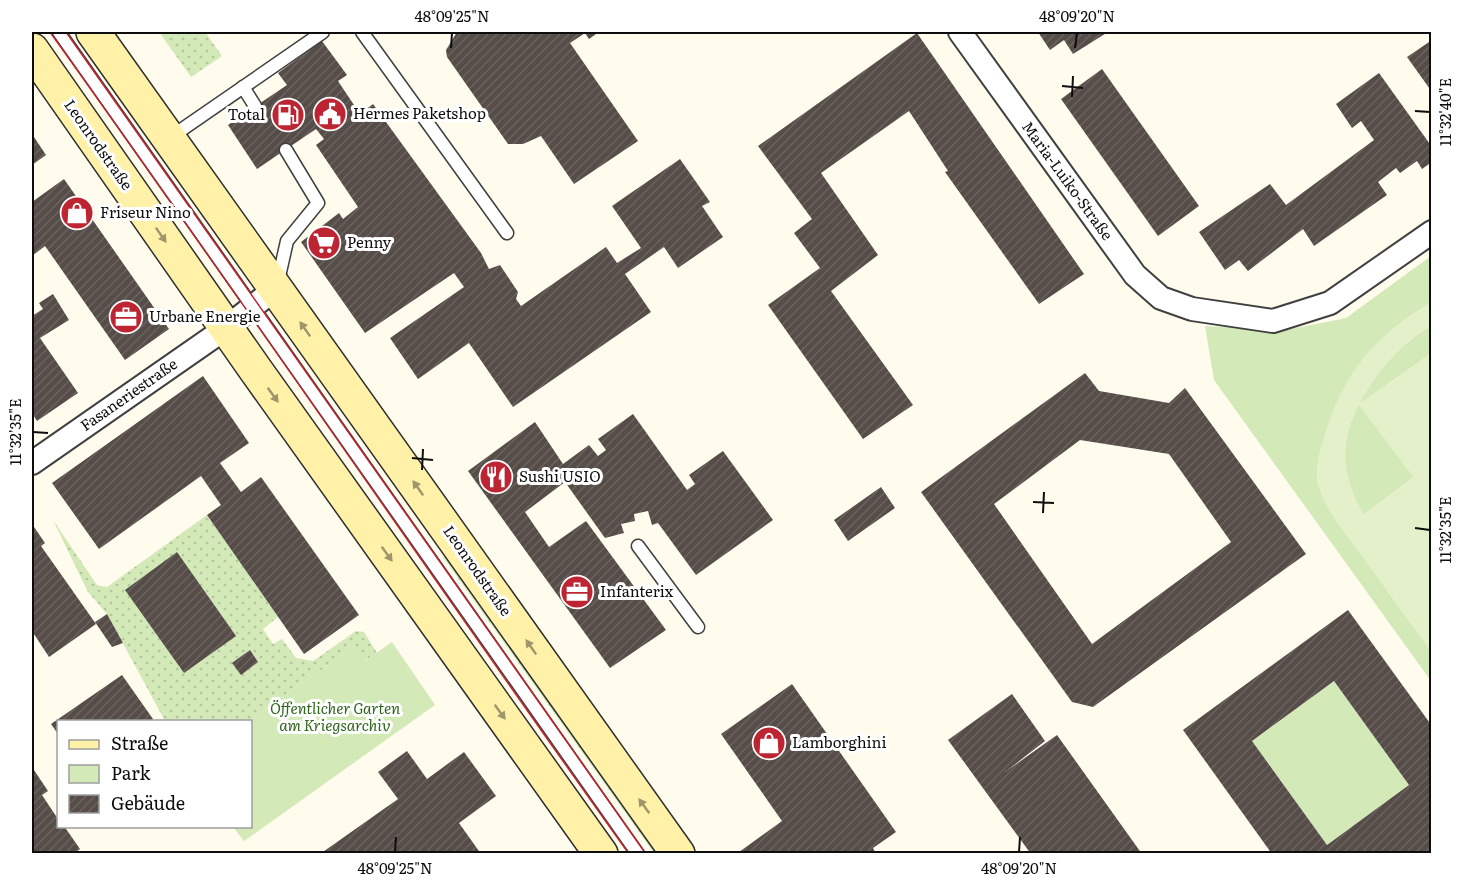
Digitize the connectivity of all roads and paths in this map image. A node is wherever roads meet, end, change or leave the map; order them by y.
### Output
1 (59, 32) edge
2 (93, 32) edge
3 (322, 32) edge
4 (362, 32) edge
5 (960, 32) edge
6 (32, 50) edge
7 (243, 87) junction
8 (255, 106) dead end
9 (169, 138) junction
10 (286, 150) dead end
11 (1431, 232) edge
12 (507, 233) dead end
13 (265, 298) junction
14 (226, 328) junction
15 (32, 463) edge
16 (638, 546) dead end
17 (698, 627) dead end
18 (601, 854) edge
19 (638, 854) edge
20 (678, 854) edge

1 - 13 lane
2 - 9 main road, Leonrodstraße
3 - 7 lane
4 - 12 lane
5 - 11 street, Maria-Luiko-Straße
6 -> 14 main road, Leonrodstraße
7 - 8 lane
7 - 9 lane
9 - 13 main road, Leonrodstraße
10 - 13 lane
13 - 14 street
13 - 19 lane
20 -> 13 main road, Leonrodstraße
14 - 15 street, Fasaneriestraße
14 -> 18 main road, Leonrodstraße
16 - 17 lane

